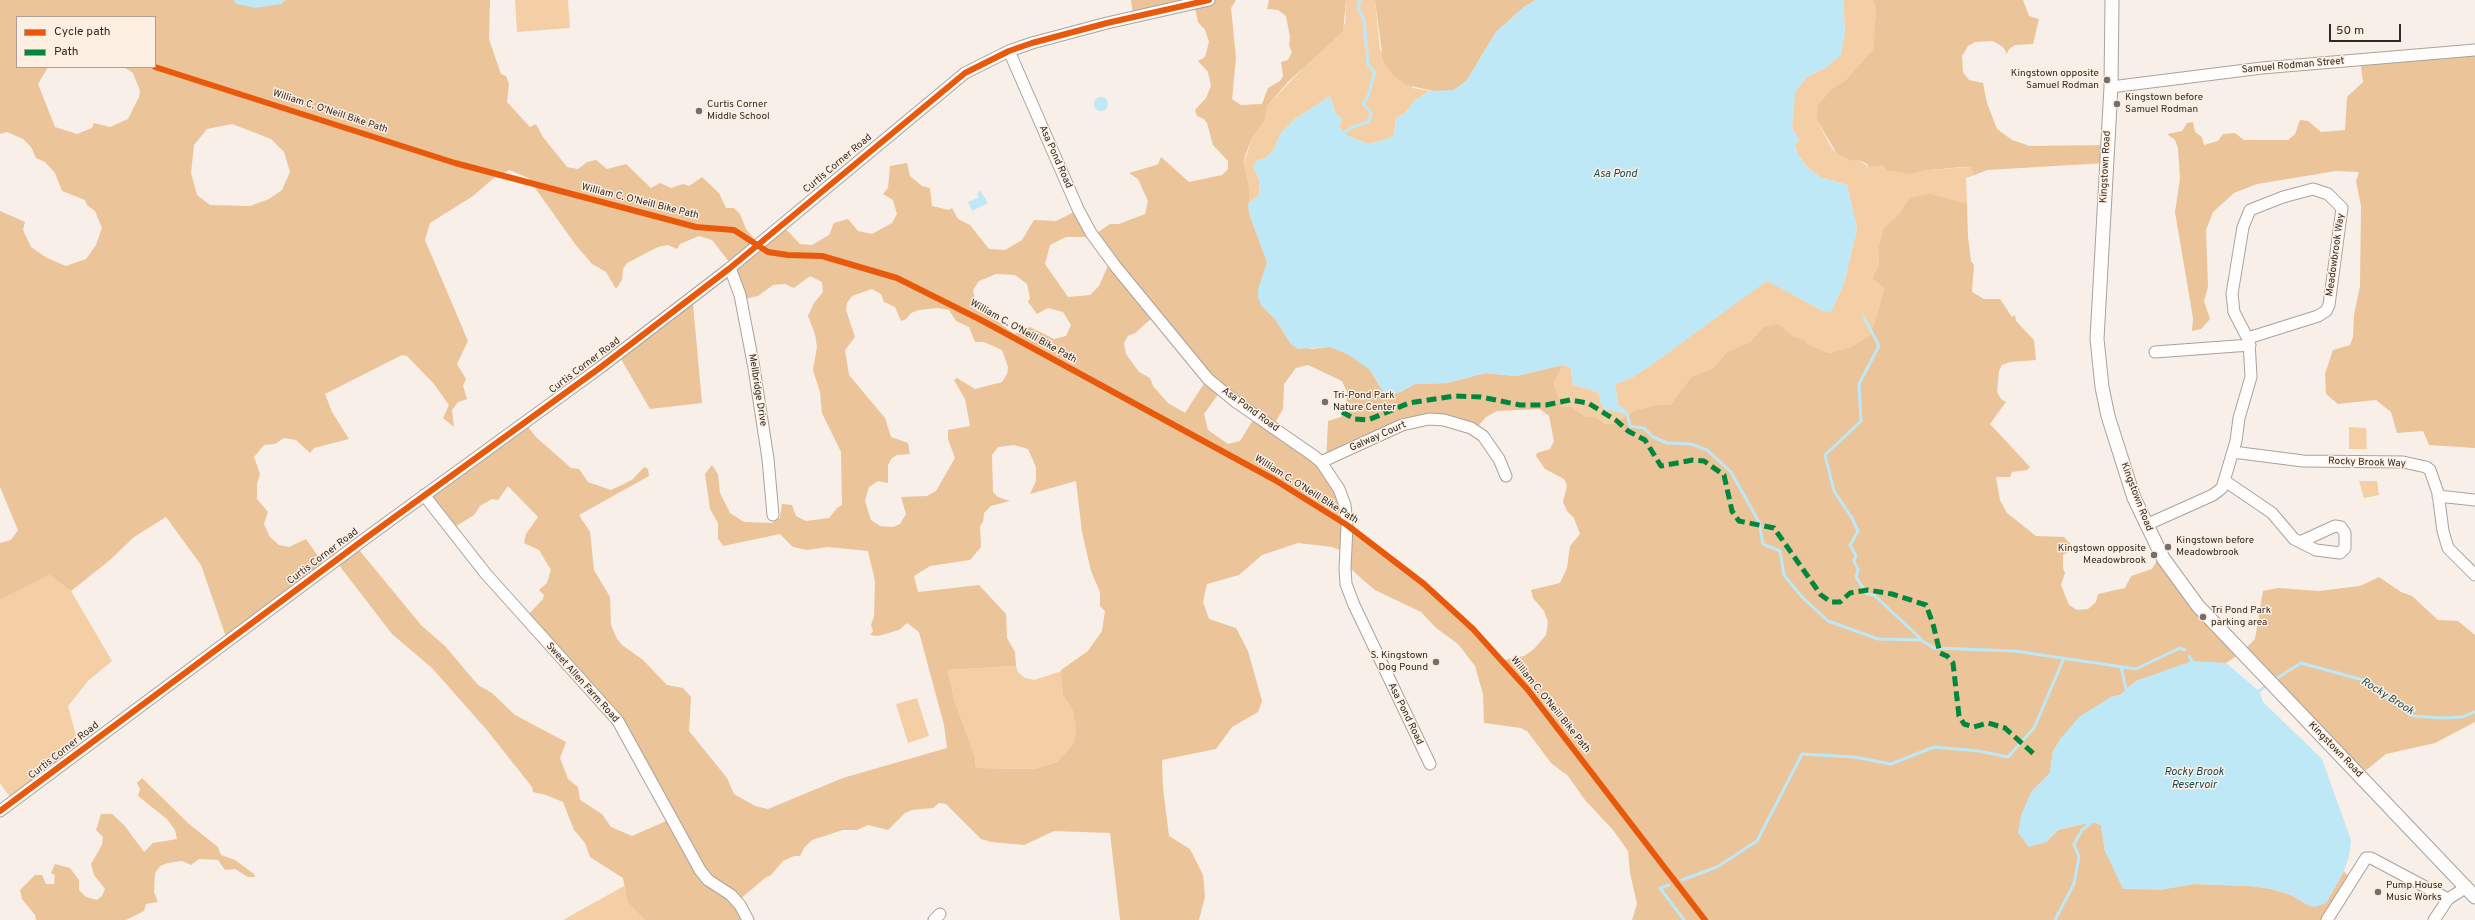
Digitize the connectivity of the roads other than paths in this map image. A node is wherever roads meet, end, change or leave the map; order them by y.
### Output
1 (1209, 0) edge
2 (2112, 0) edge
3 (2475, 50) edge
4 (1009, 51) junction
5 (2111, 87) junction
6 (730, 268) junction
7 (2249, 342) junction
8 (2155, 352) dead end
9 (2233, 452) junction
10 (1321, 462) junction
11 (1506, 476) dead end
12 (2224, 481) junction
13 (424, 496) junction
14 (2438, 496) junction
15 (2475, 500) edge
16 (773, 515) dead end
17 (2146, 525) junction
18 (2300, 542) dead end
19 (2475, 575) edge
20 (1430, 764) dead end
21 (0, 811) edge
22 (2465, 888) junction
23 (2475, 897) edge
24 (2448, 899) junction
25 (748, 920) edge
26 (2327, 920) edge
27 (2434, 920) edge

1 - 4 street, Curtis Corner Road
2 - 5 main road, Kingstown Road
3 - 5 street, Samuel Rodman Street
4 - 6 street, Curtis Corner Road
4 - 10 street, Asa Pond Road
5 - 17 main road, Kingstown Road
6 - 13 street, Curtis Corner Road
6 - 16 street, Mellbridge Drive
7 - 7 street, Meadowbrook Way
7 - 8 street, Meadowbrook Way
7 - 9 street, Meadowbrook Way
9 - 12 street, Meadowbrook Way
9 - 14 street, Rocky Brook Way
10 - 11 street, Galway Court
10 - 20 street, Asa Pond Road
12 - 17 street, Meadowbrook Way
12 - 18 street
13 - 21 street, Curtis Corner Road
13 - 25 street, Sweet Allen Farm Road
14 - 15 street
14 - 19 street, Rocky Brook Way
17 - 22 main road, Kingstown Road
22 - 23 main road, Kingstown Road
22 - 24 street
24 - 26 street
24 - 27 street

